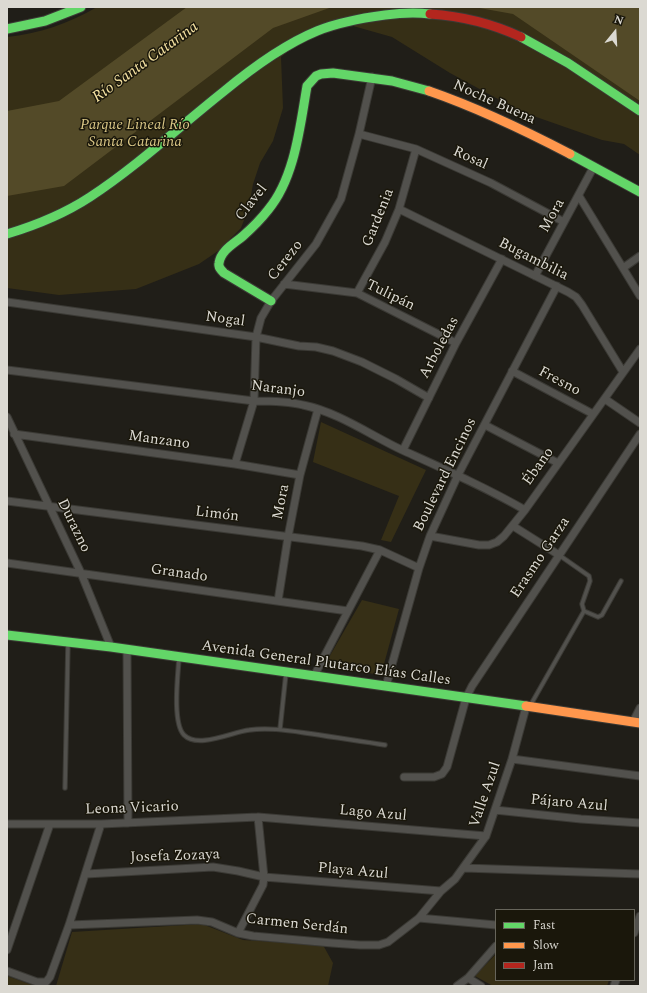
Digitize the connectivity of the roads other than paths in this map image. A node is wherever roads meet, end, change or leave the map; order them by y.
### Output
1 (81, 7) edge
2 (7, 29) edge
3 (326, 73) joint
4 (372, 77) junction
5 (640, 111) edge
6 (359, 134) junction
7 (416, 149) junction
8 (593, 168) junction
9 (640, 192) edge
10 (579, 196) junction
11 (400, 209) junction
12 (564, 222) junction
13 (7, 234) edge
14 (640, 256) edge
15 (502, 259) junction
16 (623, 268) junction
17 (535, 276) junction
18 (284, 284) junction
19 (557, 286) junction
20 (357, 293) junction
21 (640, 296) edge
22 (271, 301) junction
23 (7, 302) edge
24 (256, 337) junction
25 (456, 343) junction
26 (640, 349) edge
27 (7, 370) edge
28 (512, 371) junction
29 (623, 372) junction
30 (429, 398) junction
31 (605, 399) junction
32 (254, 401) junction
33 (318, 409) junction
34 (593, 414) junction
35 (7, 417) edge
36 (640, 423) edge
37 (485, 425) junction
38 (14, 434) junction
39 (640, 434) edge
40 (403, 450) junction
41 (558, 463) junction
42 (235, 464) junction
43 (300, 475) junction
44 (458, 475) junction
45 (7, 501) edge
46 (49, 507) junction
47 (525, 510) junction
48 (513, 526) junction
49 (430, 536) junction
50 (288, 537) junction
51 (380, 550) junction
52 (559, 555) junction
53 (7, 563) edge
54 (419, 568) junction
55 (81, 573) junction
56 (621, 581) dead end
57 (278, 601) junction
58 (348, 610) junction
59 (584, 611) junction
60 (7, 635) edge
61 (68, 643) junction
62 (111, 647) junction
63 (127, 650) junction
64 (179, 658) junction
65 (286, 672) junction
66 (314, 676) junction
67 (386, 686) junction
68 (466, 698) junction
69 (528, 707) junction
70 (640, 708) edge
71 (637, 723) edge
72 (280, 729) junction
73 (385, 745) dead end
74 (512, 759) junction
75 (640, 776) edge
76 (404, 777) dead end
77 (65, 788) dead end
78 (495, 810) junction
79 (258, 817) junction
80 (128, 823) junction
81 (640, 823) edge
82 (7, 824) edge
83 (50, 824) junction
84 (101, 824) junction
85 (486, 836) junction
86 (464, 868) junction
87 (86, 874) junction
88 (640, 874) edge
89 (264, 877) junction
90 (441, 891) junction
91 (640, 916) edge
92 (419, 918) junction
93 (69, 925) junction
94 (495, 925) edge
95 (636, 931) edge
96 (238, 932) junction
97 (495, 947) edge
98 (7, 950) edge
99 (7, 971) edge
100 (468, 978) junction
101 (457, 986) edge
102 (481, 986) edge

1 - 2 main road
3 - 4 main road, Noche Buena
3 - 22 main road, Clavel
4 - 6 street, Cerezo
4 - 8 main road, Noche Buena
5 - 13 main road
6 - 7 street, Rosal
6 - 18 street, Cerezo
7 - 11 street, Gardenia
7 - 12 street, Rosal
8 - 9 main road, Noche Buena
8 - 10 street, Mora
10 - 12 street, Mora
10 - 16 street
11 - 15 street, Bugambilia
11 - 20 street, Gardenia
12 - 17 street, Mora
14 - 16 street
15 - 17 street, Bugambilia
15 - 25 street, Arboledas
16 - 21 street
17 - 19 street, Bugambilia
18 - 20 street, Tulipán
18 - 22 street, Cerezo
19 - 28 street, Boulevard Encinos
19 - 29 street, Bugambilia
20 - 25 street, Tulipán
22 - 24 street, Cerezo
23 - 24 street, Nogal
24 - 30 street, Nogal
24 - 32 street, Cerezo
25 - 30 street, Arboledas
26 - 29 street, Ébano
27 - 32 street, Naranjo
28 - 34 street, Fresno
28 - 37 street, Boulevard Encinos
29 - 31 street, Ébano
30 - 40 street, Arboledas
31 - 34 street, Ébano
31 - 36 street
32 - 33 street, Naranjo
32 - 42 street, Cerezo
33 - 40 street, Naranjo
33 - 43 street, Mora
34 - 41 street, Ébano
35 - 38 street, Durazno
37 - 41 street
37 - 44 street, Boulevard Encinos
38 - 42 street, Manzano
38 - 46 street, Durazno
39 - 52 street, Erasmo Garza
40 - 44 street, Naranjo
41 - 47 street, Ébano
42 - 43 street, Manzano
43 - 50 street, Mora
44 - 47 street, Naranjo
44 - 49 street, Boulevard Encinos
45 - 46 street, Limón
46 - 50 street, Limón
46 - 55 street, Durazno
47 - 48 street, Ébano
48 - 49 street, Ébano
48 - 52 street
49 - 54 street, Boulevard Encinos
50 - 51 street, Limón
50 - 57 street, Mora
51 - 54 street, Limón
51 - 58 street
52 - 59 lane
52 - 68 street, Erasmo Garza
53 - 55 street, Granado
54 - 67 street, Boulevard Encinos
55 - 57 street, Granado
55 - 62 street, Durazno
56 - 59 lane
57 - 58 street, Granado
58 - 66 street
59 - 69 lane
60 - 61 main road, Avenida General Plutarco Elías Calles
61 - 62 main road, Avenida General Plutarco Elías Calles
61 - 77 lane
62 - 63 main road, Avenida General Plutarco Elías Calles
63 - 64 main road, Avenida General Plutarco Elías Calles
63 - 80 street
64 - 65 main road, Avenida General Plutarco Elías Calles
64 - 72 lane
65 - 66 main road, Avenida General Plutarco Elías Calles
65 - 72 lane
66 - 67 main road, Avenida General Plutarco Elías Calles
67 - 68 main road, Avenida General Plutarco Elías Calles
68 - 69 main road, Avenida General Plutarco Elías Calles
68 - 76 street, Erasmo Garza
69 - 71 main road, Avenida General Plutarco Elías Calles
69 - 74 street, Valle Azul
70 - 71 street
72 - 73 lane
74 - 75 street
74 - 78 street, Valle Azul
78 - 81 street, Pájaro Azul
78 - 85 street, Valle Azul
79 - 80 street, Leona Vicario
79 - 85 street, Lago Azul
79 - 89 street
80 - 84 street, Leona Vicario
82 - 83 street, Leona Vicario
83 - 84 street, Leona Vicario
83 - 98 street
84 - 87 street
85 - 86 street, Valle Azul
86 - 88 street
86 - 90 street, Valle Azul
87 - 89 street, Josefa Zozaya
87 - 93 street
89 - 90 street, Playa Azul
89 - 96 street
90 - 92 street, Valle Azul
91 - 95 street
92 - 94 street
92 - 96 street, Carmen Serdán
93 - 96 street, Carmen Serdán
93 - 99 street
97 - 100 street
100 - 101 street
100 - 102 street

